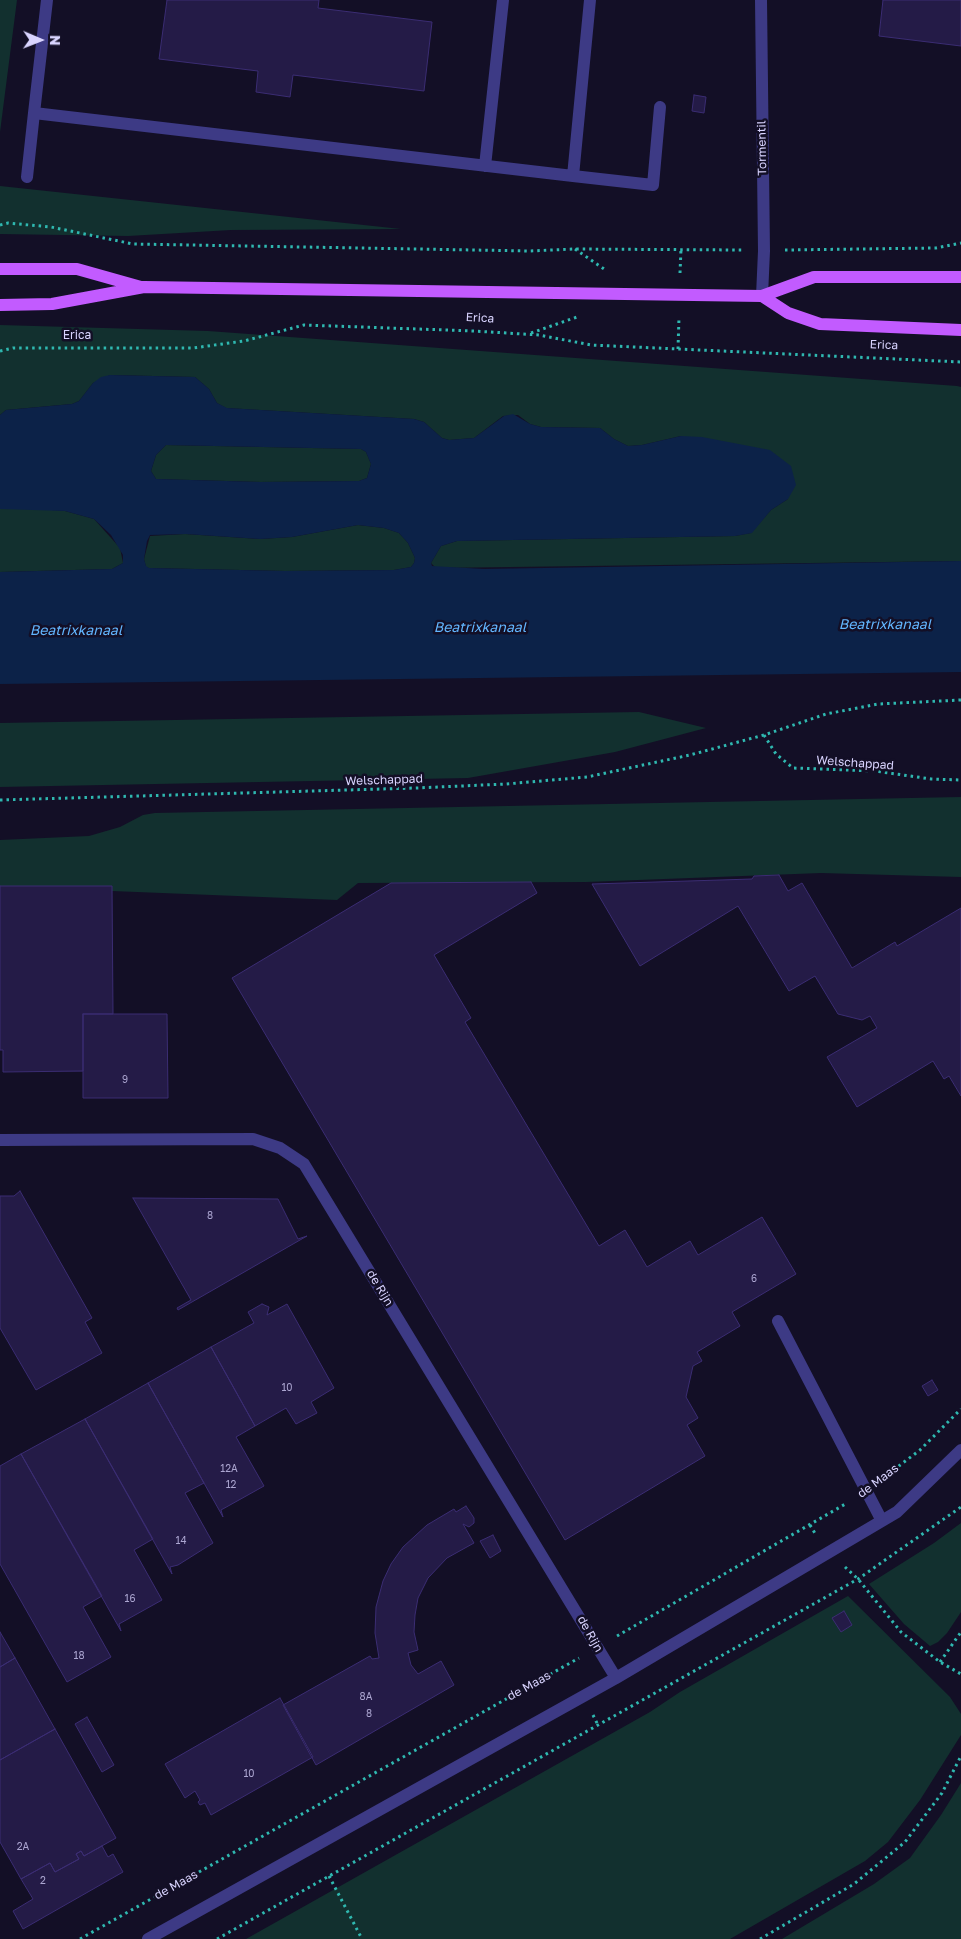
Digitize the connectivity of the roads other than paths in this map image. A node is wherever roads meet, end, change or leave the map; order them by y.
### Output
1 (47, 0) edge
2 (503, 0) edge
3 (590, 0) edge
4 (761, 0) edge
5 (660, 108) dead end
6 (34, 113) junction
7 (485, 166) junction
8 (573, 176) junction
9 (27, 177) dead end
10 (0, 269) edge
11 (961, 277) edge
12 (144, 287) junction
13 (762, 296) junction
14 (0, 304) edge
15 (961, 330) edge
16 (0, 1140) edge
17 (778, 1321) dead end
18 (961, 1450) edge
19 (882, 1521) junction
20 (616, 1678) junction
21 (148, 1939) edge

1 - 6 street
2 - 7 street
3 - 8 street
4 - 13 street, Tormentil
5 - 8 street
6 - 7 street
6 - 9 street
7 - 8 street
10 - 12 main road, Erica
11 - 13 main road, Erica
12 - 13 main road, Erica
12 - 14 main road, Erica
13 - 15 main road, Erica
16 - 20 street, de Rijn
17 - 19 street
18 - 19 street
19 - 20 street
20 - 21 street

